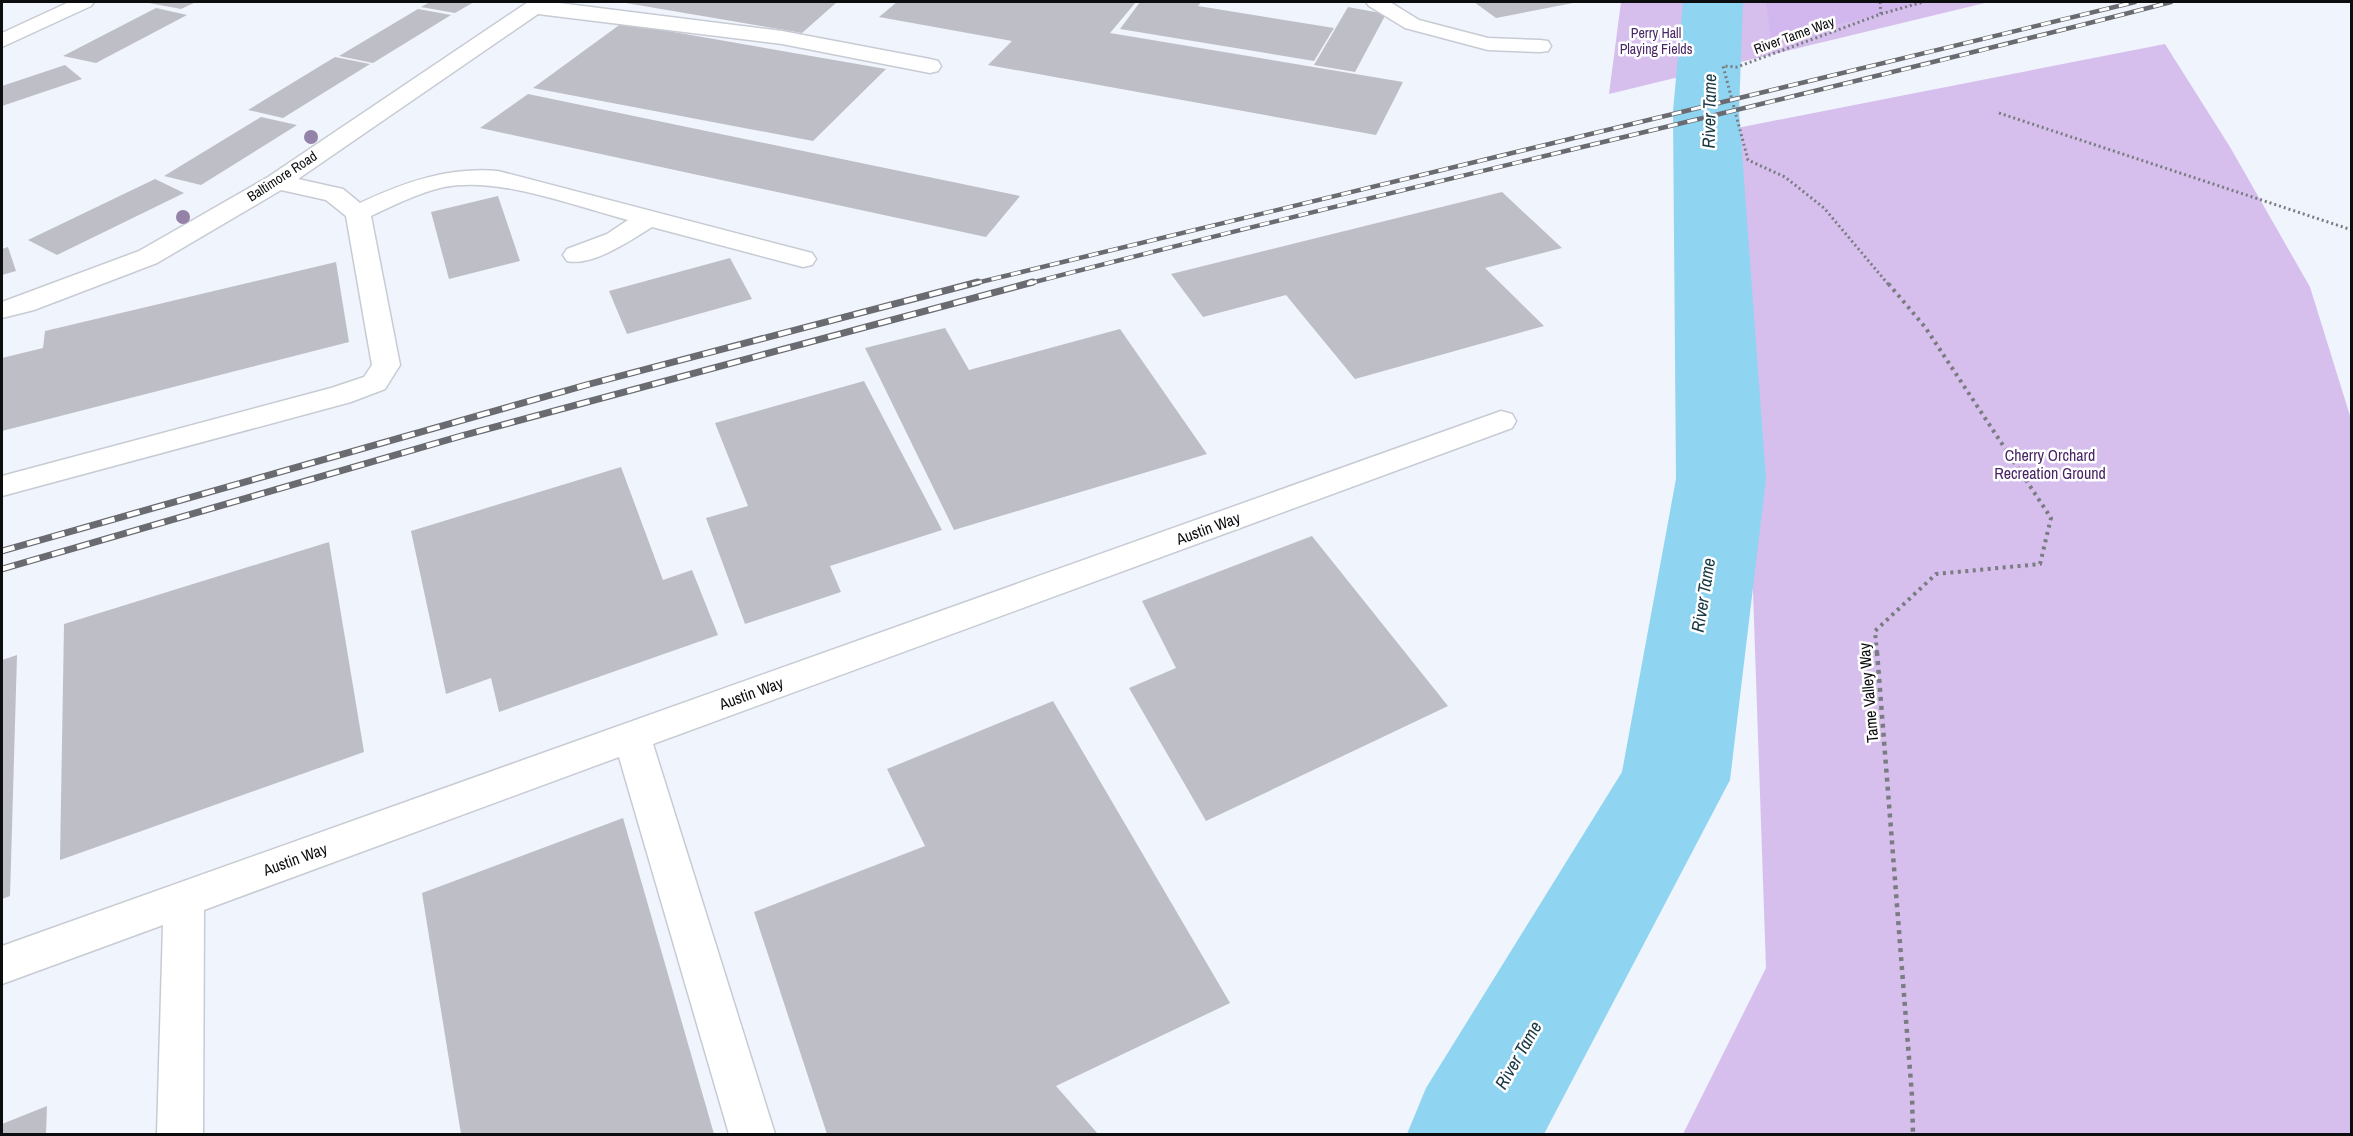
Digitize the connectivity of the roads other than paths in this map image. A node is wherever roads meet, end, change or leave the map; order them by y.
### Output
1 (84, 2) edge
2 (1376, 2) edge
3 (537, 4) edge
4 (2, 41) edge
5 (1540, 46) dead end
6 (930, 66) dead end
7 (276, 182) junction
8 (358, 213) junction
9 (648, 218) junction
10 (576, 255) dead end
11 (803, 259) dead end
12 (2, 310) edge
13 (1501, 421) dead end
14 (2, 486) edge
15 (632, 737) junction
16 (184, 899) junction
17 (2, 965) edge
18 (180, 1134) edge
19 (752, 1134) edge

1 - 4 street
2 - 5 street
3 - 6 street
3 - 7 street, Baltimore Road
7 - 8 street
7 - 12 street, Baltimore Road
8 - 9 street
8 - 14 street
9 - 10 street
9 - 11 street
13 - 15 street, Austin Way
15 - 16 street, Austin Way
15 - 19 street
16 - 17 street, Austin Way
16 - 18 street

